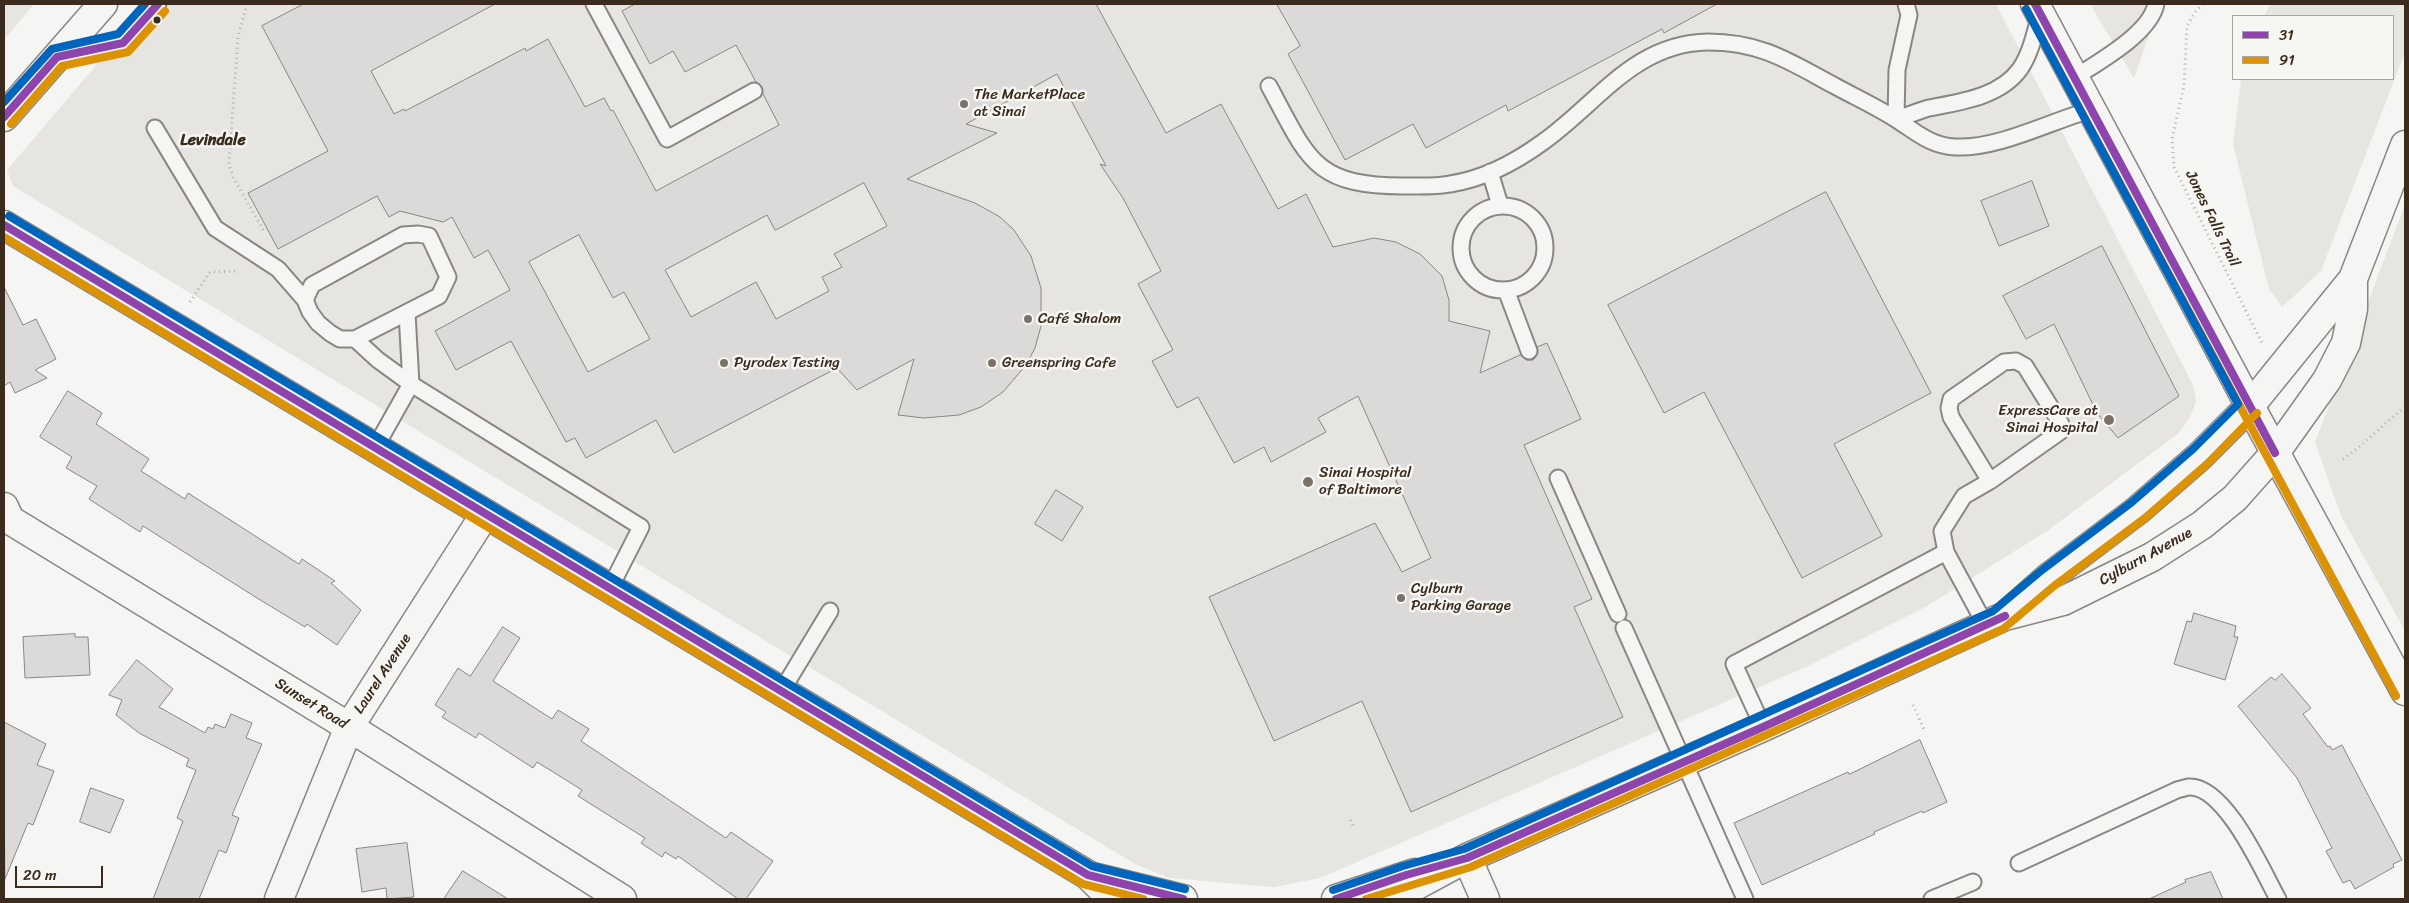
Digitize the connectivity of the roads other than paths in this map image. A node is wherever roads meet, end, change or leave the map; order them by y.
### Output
1 (103, 4) edge
2 (158, 4) edge
3 (594, 4) edge
4 (1906, 4) edge
5 (2156, 4) edge
6 (2038, 9) edge
7 (57, 57) junction
8 (2074, 78) junction
9 (1269, 86) dead end
10 (754, 91) dead end
11 (2093, 114) junction
12 (4, 118) edge
13 (1896, 119) junction
14 (155, 128) dead end
15 (2405, 145) edge
16 (1490, 172) junction
17 (1500, 205) junction
18 (4, 225) edge
19 (2353, 278) junction
20 (1506, 290) junction
21 (305, 300) junction
22 (407, 313) junction
23 (355, 339) junction
24 (1529, 351) dead end
25 (411, 384) junction
26 (2250, 406) junction
27 (375, 448) junction
28 (2275, 453) junction
29 (1558, 478) dead end
30 (1990, 481) junction
31 (485, 514) junction
32 (6, 521) edge
33 (1946, 552) junction
34 (610, 588) junction
35 (830, 611) dead end
36 (1996, 621) junction
37 (2402, 676) edge
38 (781, 692) junction
39 (349, 727) junction
40 (1762, 727) junction
41 (1684, 762) junction
42 (1467, 858) junction
43 (2019, 863) dead end
44 (1088, 875) junction
45 (1973, 882) dead end
46 (279, 899) edge
47 (622, 899) edge
48 (1112, 899) edge
49 (1183, 899) edge
50 (1337, 899) edge
51 (1391, 899) edge
52 (1486, 899) edge
53 (1745, 899) edge
54 (1932, 899) edge
55 (2278, 899) edge

1 - 7 street
2 - 7 lane
3 - 10 lane
4 - 13 lane
5 - 8 lane
6 - 8 street
6 - 13 lane
7 - 12 street
8 - 11 street
9 - 16 lane
11 - 13 lane
11 - 26 street
13 - 16 lane
14 - 21 lane
15 - 19 street, Cylburn Avenue
16 - 17 lane
17 - 20 lane
17 - 20 lane
18 - 27 street
19 - 26 street, Cylburn Avenue
19 - 28 street, Cylburn Avenue
20 - 24 lane
21 - 22 lane
21 - 23 lane
22 - 23 lane
22 - 25 lane
23 - 25 lane
25 - 27 lane
25 - 34 lane
26 - 28 street
26 - 36 street, Cylburn Avenue
27 - 31 street
28 - 36 street, Cylburn Avenue
28 - 37 street
29 - 41 lane
30 - 30 lane
30 - 33 lane
31 - 34 street
31 - 39 street, Laurel Avenue
32 - 39 street, Sunset Road
33 - 36 lane
33 - 40 lane
34 - 38 street
35 - 38 lane
36 - 40 street, Cylburn Avenue
38 - 44 street
39 - 46 street, Laurel Avenue
39 - 47 street, Sunset Road
40 - 41 street, Cylburn Avenue
41 - 42 street, Cylburn Avenue
41 - 53 lane
42 - 50 street
42 - 51 street, Cylburn Avenue
42 - 52 street
43 - 55 lane
44 - 48 street
44 - 49 street
45 - 54 lane

